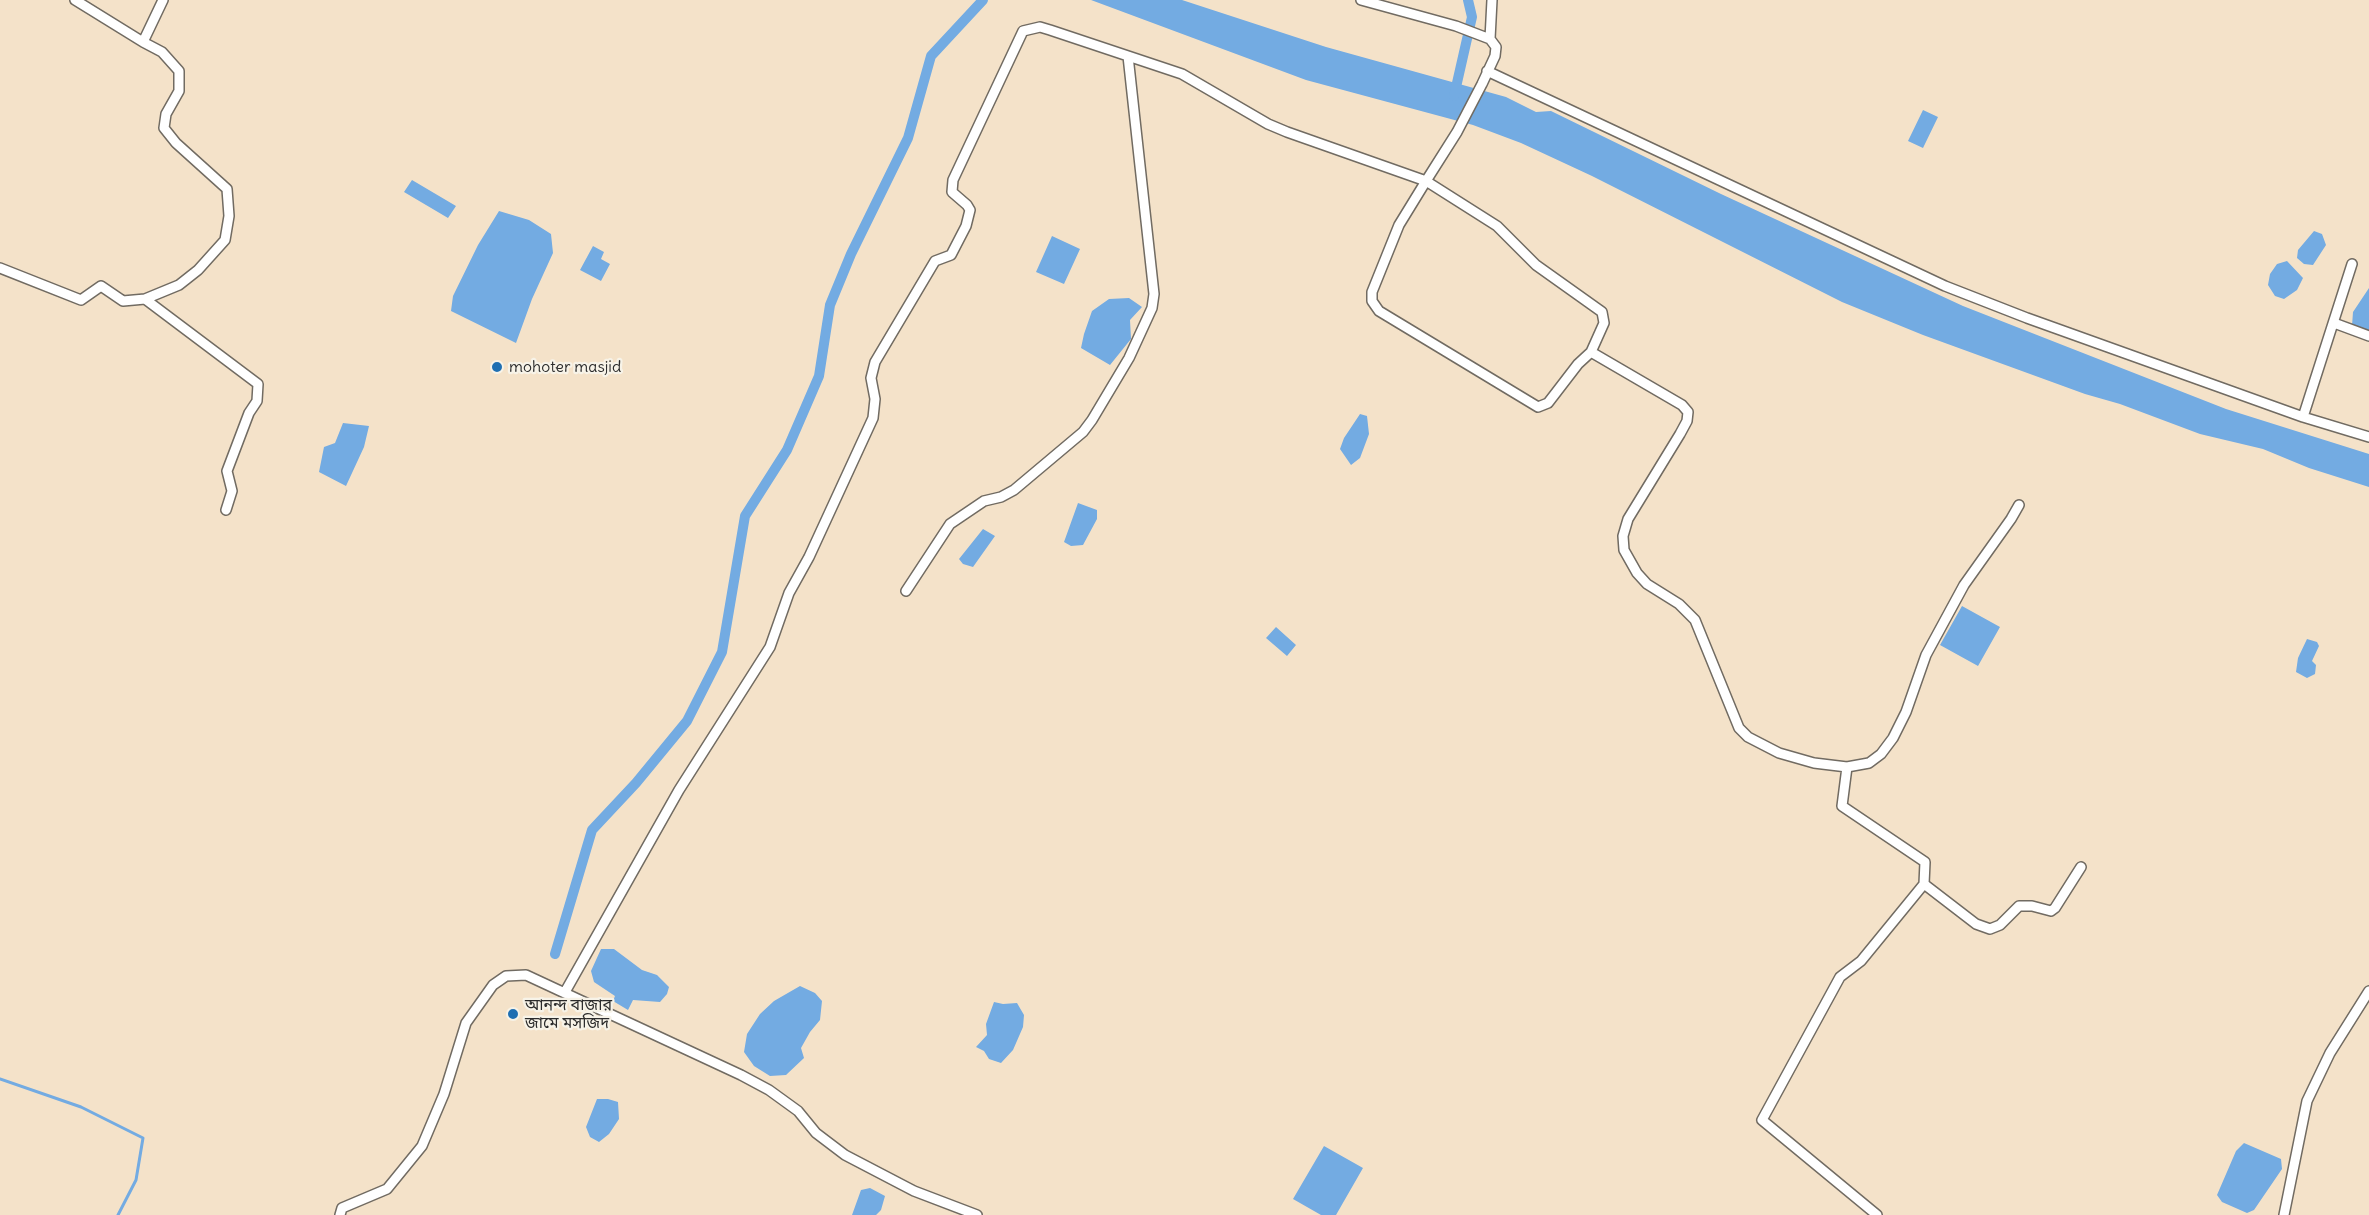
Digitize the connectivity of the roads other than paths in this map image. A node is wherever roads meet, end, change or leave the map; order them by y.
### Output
1 (75, 0) edge
2 (163, 0) edge
3 (1361, 0) edge
4 (1492, 0) edge
5 (1486, 37) junction
6 (143, 42) junction
7 (1128, 56) junction
8 (1487, 71) junction
9 (1426, 181) junction
10 (2352, 264) dead end
11 (0, 268) edge
12 (145, 299) junction
13 (2334, 323) junction
14 (2369, 336) edge
15 (1591, 352) junction
16 (2303, 417) junction
17 (2369, 437) edge
18 (2019, 505) dead end
19 (226, 510) dead end
20 (906, 591) dead end
21 (1847, 767) junction
22 (2081, 867) dead end
23 (1924, 884) junction
24 (2369, 991) edge
25 (565, 992) junction
26 (953, 1211) edge
27 (340, 1215) edge
28 (977, 1215) edge
29 (1877, 1215) edge
30 (2284, 1215) edge

1 - 6 street
2 - 6 street
3 - 5 street
4 - 5 street
5 - 8 street
6 - 12 street
7 - 9 street
7 - 20 street
7 - 25 street
8 - 9 street
8 - 16 street
9 - 15 street
9 - 15 street
10 - 13 street
11 - 12 street
12 - 19 street
13 - 14 street
13 - 16 street
15 - 21 street
16 - 17 street
18 - 21 street
21 - 23 street
22 - 23 street
23 - 29 street
24 - 30 street
25 - 26 street
25 - 27 street
26 - 28 street

